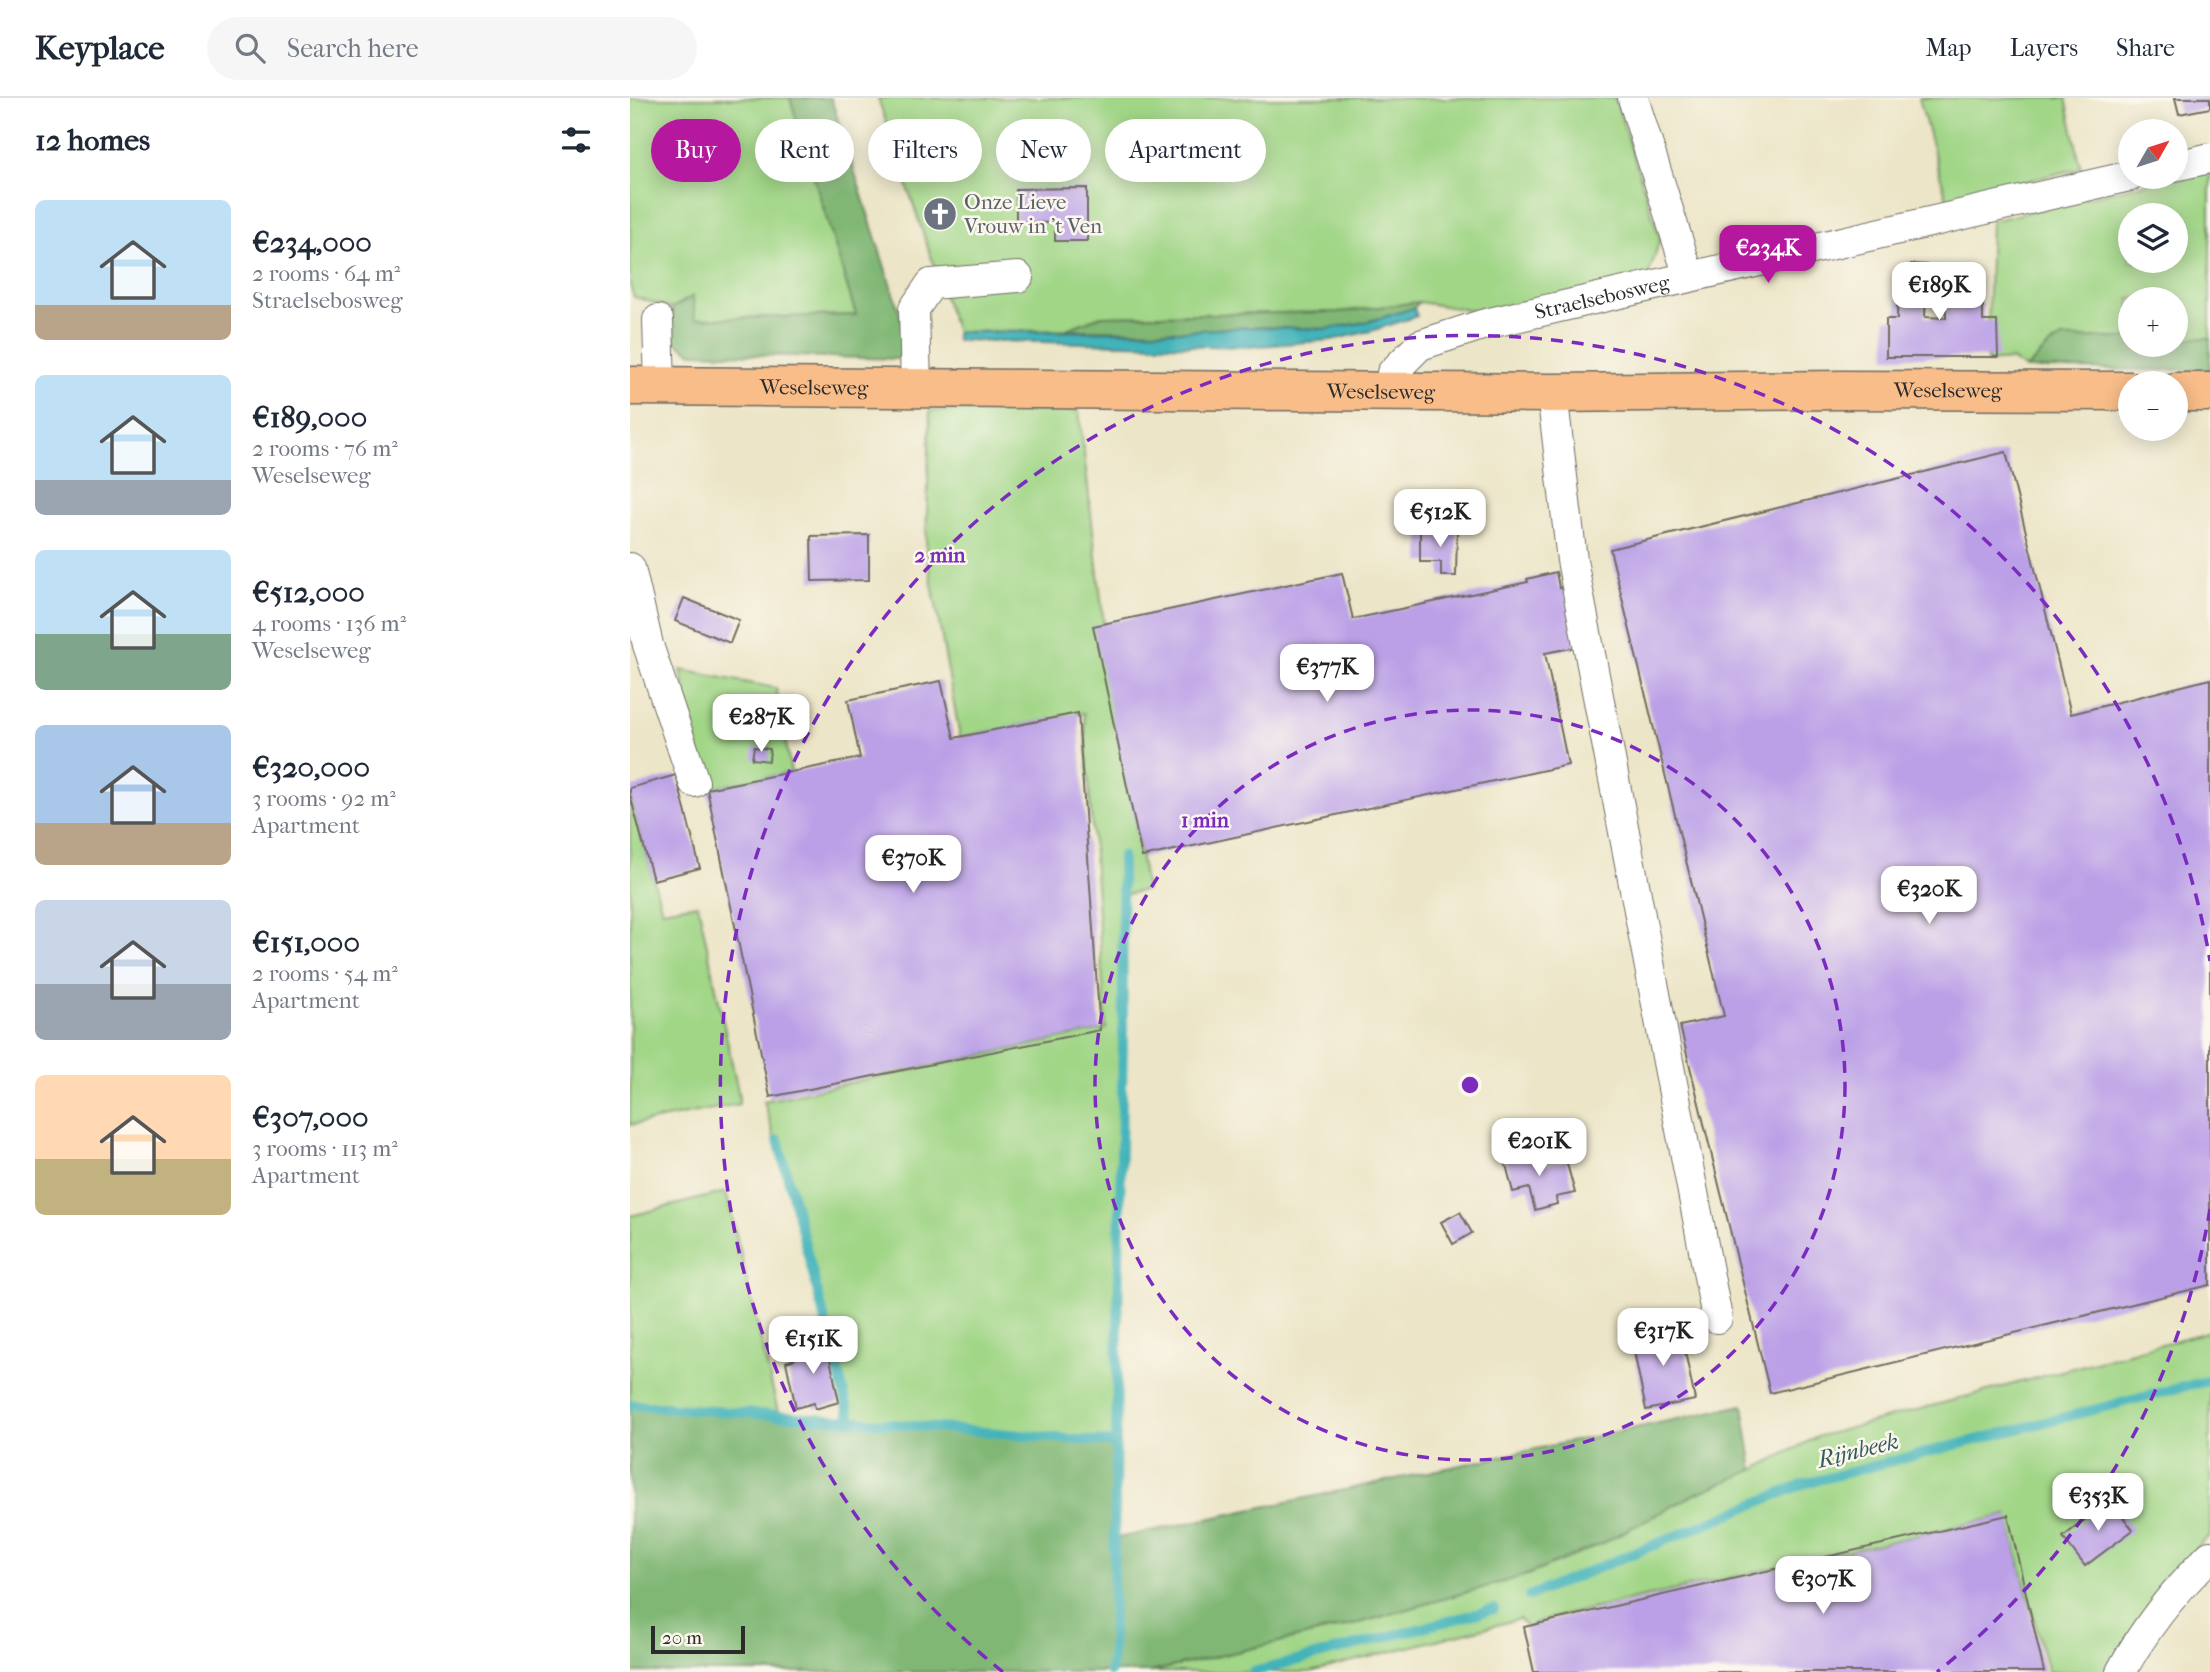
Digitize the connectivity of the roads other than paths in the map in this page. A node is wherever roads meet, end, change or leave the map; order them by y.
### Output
1 (1633, 98) edge
2 (2210, 158) edge
3 (2188, 163) edge
4 (2118, 179) edge
5 (1018, 277) dead end
6 (1689, 277) junction
7 (658, 320) dead end
8 (645, 386) edge
9 (916, 389) junction
10 (2118, 391) edge
11 (1393, 392) junction
12 (2188, 392) edge
13 (2210, 392) edge
14 (1552, 393) junction
15 (630, 568) edge
16 (694, 782) dead end
17 (1717, 1318) dead end
18 (2210, 1556) edge
19 (2121, 1672) edge

1 - 6 street
2 - 3 street
4 - 6 street, Straelsebosweg
5 - 9 street
6 - 11 street, Straelsebosweg
7 - 8 street
8 - 9 main road, Weselseweg
9 - 11 main road, Weselseweg
10 - 14 main road, Weselseweg
11 - 14 main road, Weselseweg
12 - 13 main road
14 - 17 street
15 - 16 street
18 - 19 street

